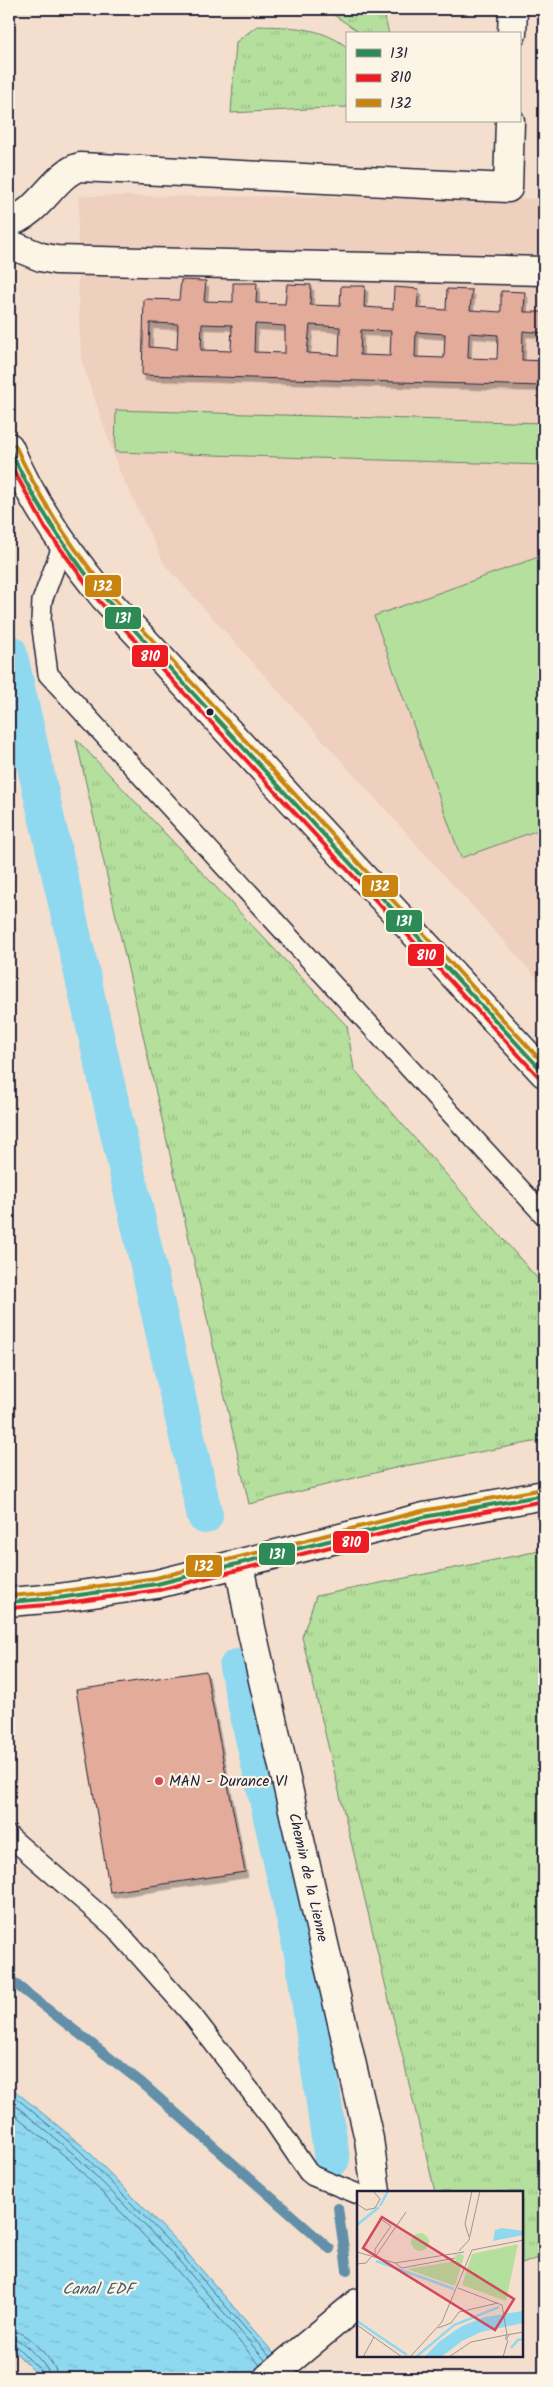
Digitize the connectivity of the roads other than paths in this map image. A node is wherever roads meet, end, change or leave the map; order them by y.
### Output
1 (513, 9) edge
2 (512, 32) edge
3 (510, 122) edge
4 (9, 222) edge
5 (9, 244) edge
6 (544, 271) edge
7 (9, 447) edge
8 (63, 544) junction
9 (544, 1073) edge
10 (544, 1215) edge
11 (544, 1495) edge
12 (239, 1564) junction
13 (9, 1602) edge
14 (9, 1836) edge
15 (376, 2191) edge
16 (357, 2194) edge
17 (357, 2303) edge
18 (268, 2378) edge

1 - 2 street
3 - 4 street
5 - 6 street
7 - 8 street
8 - 9 street
8 - 10 lane
11 - 12 street
12 - 13 street
12 - 15 street, Chemin de la Lienne
14 - 16 lane
17 - 18 street

